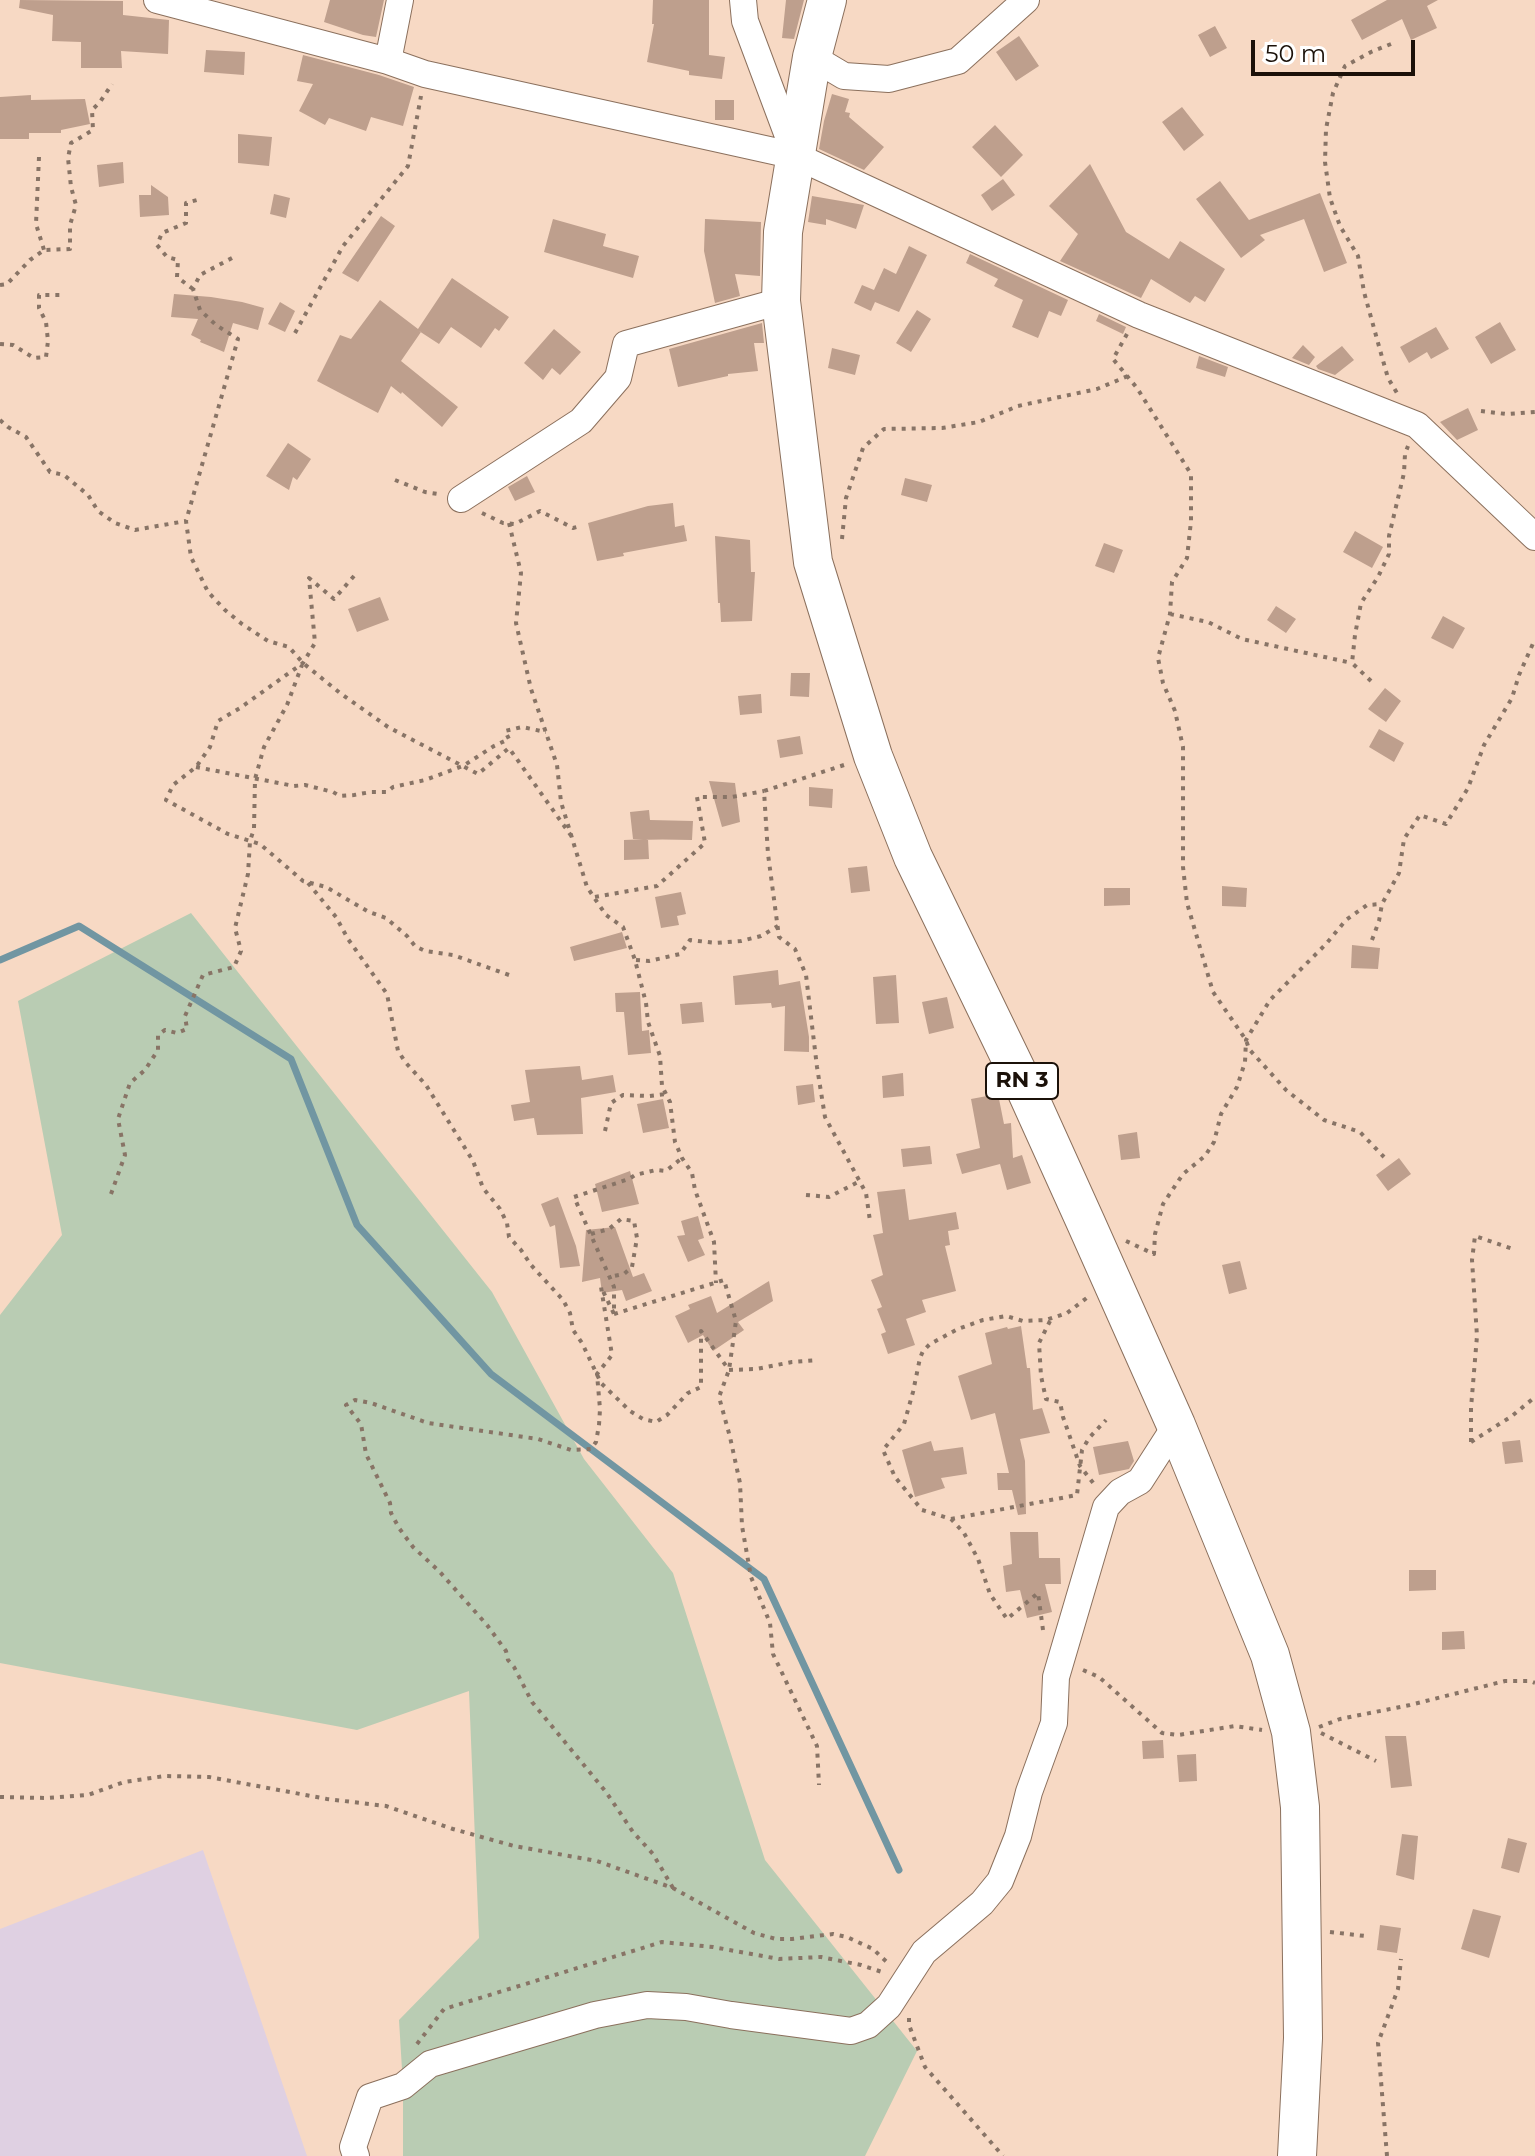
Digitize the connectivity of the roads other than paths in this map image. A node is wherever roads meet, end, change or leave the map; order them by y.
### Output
1 (157, 0) edge
2 (400, 0) edge
3 (743, 0) edge
4 (827, 0) edge
5 (1026, 0) edge
6 (812, 57) junction
7 (388, 61) junction
8 (796, 156) junction
9 (781, 301) junction
10 (461, 499) dead end
11 (1535, 537) edge
12 (1176, 1425) junction
13 (356, 2156) edge
14 (1297, 2156) edge

1 - 7 street
2 - 7 street
3 - 8 street
4 - 6 highway, RN 3
5 - 6 street
6 - 8 highway, RN 3
7 - 8 street
8 - 9 highway, RN 3
8 - 11 street
9 - 10 street
9 - 12 highway, RN 3
12 - 13 street
12 - 14 highway, RN 3

